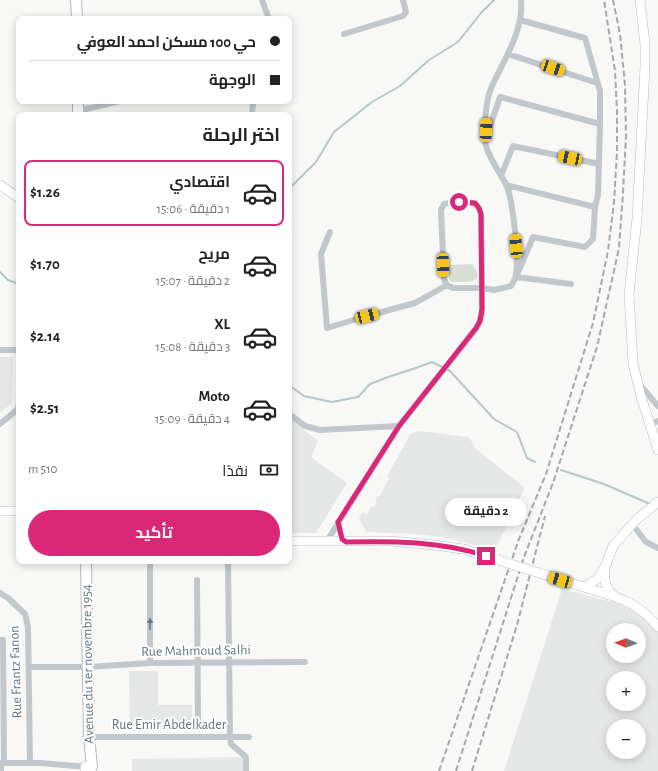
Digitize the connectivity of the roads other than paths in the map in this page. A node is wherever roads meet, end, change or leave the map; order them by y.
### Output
1 (76, 0) edge
2 (262, 0) edge
3 (403, 0) edge
4 (521, 0) edge
5 (640, 0) edge
6 (77, 16) edge
7 (268, 16) edge
8 (520, 20) junction
9 (344, 34) dead end
10 (508, 54) junction
11 (597, 83) junction
12 (104, 104) edge
13 (78, 109) edge
14 (600, 124) junction
15 (485, 142) junction
16 (599, 164) junction
17 (501, 176) junction
18 (0, 185) edge
19 (506, 186) junction
20 (16, 196) edge
21 (595, 207) junction
22 (330, 232) dead end
23 (516, 277) junction
24 (571, 284) dead end
25 (447, 285) junction
26 (482, 288) junction
27 (0, 350) edge
28 (16, 350) edge
29 (638, 383) junction
30 (658, 406) edge
31 (16, 410) edge
32 (292, 416) edge
33 (654, 423) edge
34 (0, 424) edge
35 (399, 426) junction
36 (658, 450) edge
37 (658, 502) edge
38 (0, 511) edge
39 (16, 511) edge
40 (338, 522) junction
41 (634, 522) junction
42 (292, 541) edge
43 (327, 541) junction
44 (346, 542) junction
45 (658, 548) edge
46 (86, 564) edge
47 (150, 564) edge
48 (228, 564) edge
49 (606, 565) junction
50 (196, 580) dead end
51 (584, 587) junction
52 (0, 593) edge
53 (614, 596) junction
54 (658, 627) edge
55 (0, 640) edge
56 (197, 662) junction
57 (230, 662) junction
58 (305, 662) dead end
59 (150, 663) junction
60 (30, 667) junction
61 (88, 667) junction
62 (198, 720) dead end
63 (89, 737) junction
64 (230, 737) junction
65 (249, 737) dead end
66 (2, 763) edge
67 (30, 763) junction
68 (40, 763) junction
69 (89, 769) edge
70 (1, 771) edge
71 (40, 771) edge
72 (246, 771) edge

1 - 6 main road
2 - 7 street
3 - 9 street
4 - 8 street
5 - 29 main road
8 - 10 street
8 - 11 street
10 - 11 street
10 - 15 street
11 - 14 street
12 - 13 street
14 - 15 street
14 - 16 street
15 - 17 street
16 - 17 street
16 - 21 street
17 - 19 street
18 - 20 main road
19 - 21 street
19 - 23 street
21 - 23 street
22 - 25 street
23 - 24 street
23 - 26 street
25 - 26 street
25 - 26 street
26 - 35 street
27 - 28 street
29 - 30 street
29 - 33 main road
31 - 34 street
32 - 35 street
33 - 36 main road
35 - 40 street
37 - 41 main road
38 - 39 main road
40 - 43 street
40 - 44 street
41 - 45 street
41 - 49 main road
42 - 43 main road
43 - 44 main road
44 - 51 main road, bridge
46 - 61 main road, Avenue du 1er novembre 1954
59 -> 47 street
48 - 57 street
49 - 51 main road
49 - 53 main road
50 - 56 street
51 - 53 main road
52 - 60 street, Rue Frantz Fanon
53 - 54 main road
55 - 66 street
56 - 57 street, Rue Mahmoud Salhi
56 - 59 street, Rue Mahmoud Salhi
56 - 62 street
57 - 58 street, Rue Mahmoud Salhi
57 - 64 street
59 - 61 street, Rue Mahmoud Salhi
60 - 61 street, Rue Mahmoud Salhi
60 - 67 street, Rue Frantz Fanon
61 - 63 main road, Avenue du 1er novembre 1954
63 - 64 street, Rue Emir Abdelkader
63 - 69 main road, Avenue du 1er novembre 1954
64 - 65 street, Rue Emir Abdelkader
64 - 72 street
66 - 67 street
66 - 70 street
67 - 68 street
68 - 69 street
68 - 71 street

